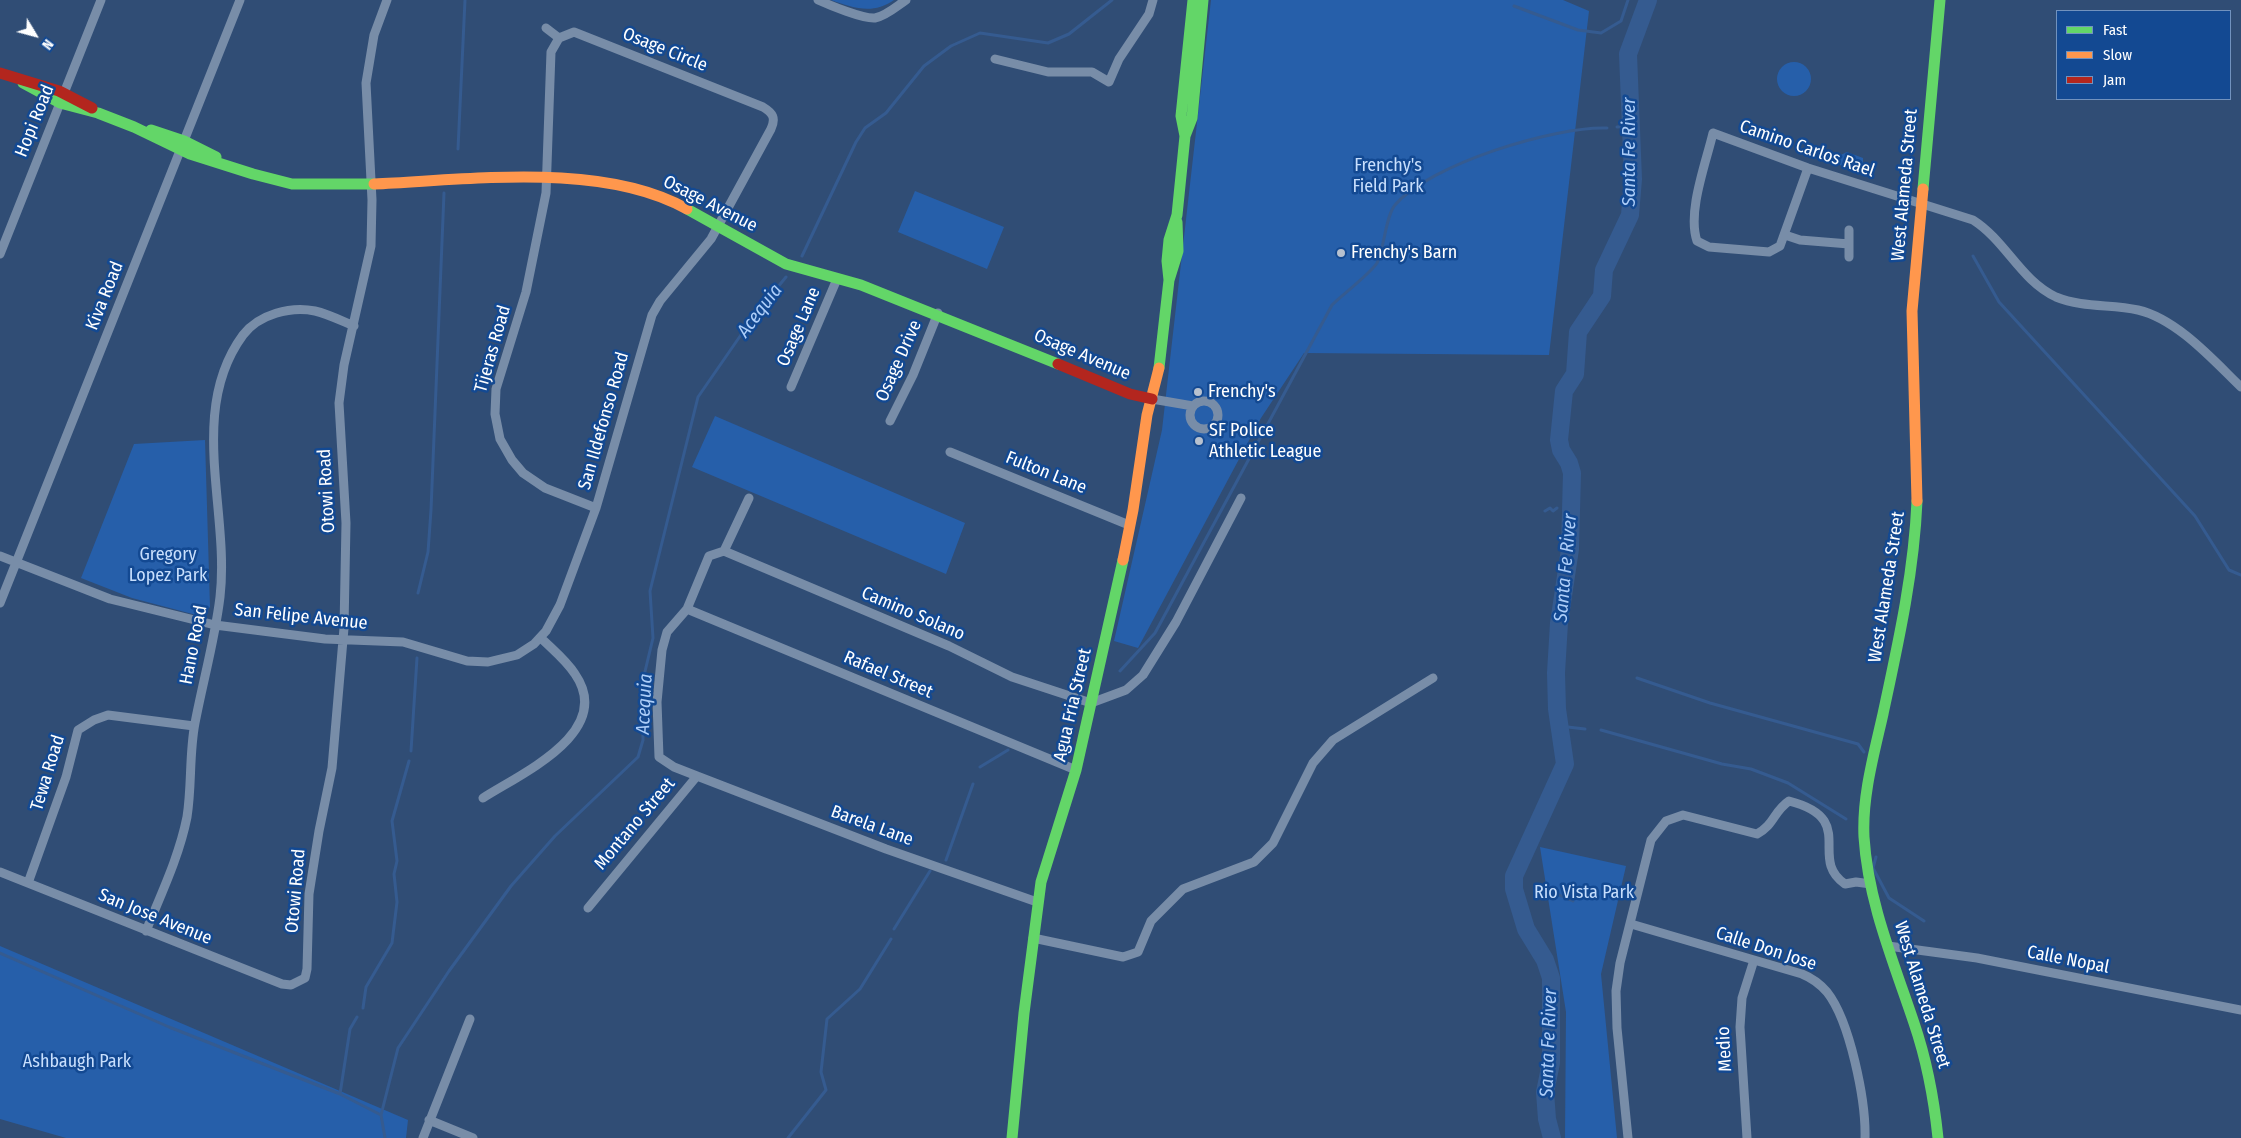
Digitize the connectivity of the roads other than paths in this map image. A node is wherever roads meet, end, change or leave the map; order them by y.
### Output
1 (101, 0) edge
2 (240, 0) edge
3 (387, 0) edge
4 (818, 0) edge
5 (906, 0) edge
6 (1153, 0) edge
7 (1193, 0) edge
8 (1203, 0) edge
9 (1940, 0) edge
10 (546, 28) dead end
11 (559, 38) junction
12 (995, 58) dead end
13 (0, 73) edge
14 (62, 99) junction
15 (1185, 136) junction
16 (182, 146) junction
17 (1808, 168) junction
18 (546, 177) junction
19 (370, 185) junction
20 (1920, 204) junction
21 (718, 225) junction
22 (1849, 230) dead end
23 (1785, 235) junction
24 (1849, 244) junction
25 (0, 254) edge
26 (1849, 256) dead end
27 (836, 279) junction
28 (938, 314) junction
29 (354, 326) junction
30 (791, 387) dead end
31 (2241, 387) edge
32 (1152, 399) junction
33 (1194, 406) dead end
34 (890, 421) dead end
35 (950, 452) dead end
36 (749, 498) dead end
37 (1241, 498) dead end
38 (596, 508) junction
39 (1129, 524) junction
40 (724, 551) junction
41 (0, 556) edge
42 (16, 563) junction
43 (0, 603) edge
44 (686, 609) junction
45 (215, 625) junction
46 (541, 638) junction
47 (342, 639) junction
48 (1433, 678) dead end
49 (1091, 703) junction
50 (194, 726) junction
51 (1076, 770) junction
52 (697, 776) junction
53 (484, 798) dead end
54 (0, 872) edge
55 (28, 883) junction
56 (1871, 884) junction
57 (1038, 902) junction
58 (588, 908) dead end
59 (1631, 924) junction
60 (146, 931) junction
61 (1033, 938) junction
62 (1888, 946) junction
63 (1754, 960) junction
64 (300, 982) joint
65 (2241, 1010) edge
66 (470, 1019) dead end
67 (429, 1120) junction
68 (423, 1138) edge
69 (473, 1138) edge
70 (1012, 1138) edge
71 (1628, 1138) edge
72 (1747, 1138) edge
73 (1866, 1138) edge
74 (1938, 1138) edge

1 - 14 street, Hopi Road
2 - 16 street, Kiva Road
3 - 19 street, Otowi Road
4 - 5 street
6 - 12 street
7 - 15 street, Agua Fria Street
8 - 15 street, Agua Fria Street
9 - 20 street, West Alameda Street
10 - 11 street
11 - 18 street
11 - 21 street, Osage Circle
13 - 14 street, Osage Avenue
14 - 16 street, Osage Avenue
14 - 25 street, Hopi Road
15 - 32 street, Agua Fria Street
16 - 19 street, Osage Avenue
16 - 42 street, Kiva Road
17 - 20 street, Camino Carlos Rael
17 - 23 street
17 - 23 street, Camino Carlos Rael
18 - 19 street, Osage Avenue
18 - 21 street, Osage Avenue
18 - 38 street, Tijeras Road
19 - 29 street, Otowi Road
20 - 31 street, Camino Carlos Rael
20 - 56 street, West Alameda Street
21 - 27 street, Osage Avenue
21 - 38 street, San Ildefonso Road
22 - 24 street
23 - 24 street
24 - 26 street
27 - 28 street, Osage Avenue
27 - 30 street, Osage Lane
28 - 32 street, Osage Avenue
28 - 34 street, Osage Drive
29 - 45 street, Hano Road
29 - 47 street, Otowi Road
32 - 33 street
32 - 39 street, Agua Fria Street
35 - 39 street, Fulton Lane
36 - 40 street
37 - 49 street
38 - 46 street, San Ildefonso Road
39 - 49 street, Agua Fria Street
40 - 44 street
40 - 49 street, Camino Solano
41 - 42 street, San Felipe Avenue
42 - 43 street, Kiva Road
42 - 45 street, San Felipe Avenue
44 - 51 street, Rafael Street
44 - 52 street, Montano Street
45 - 47 street, San Felipe Avenue
45 - 50 street, Hano Road
46 - 47 street, San Felipe Avenue
46 - 53 street
47 - 64 street, Otowi Road
48 - 61 street
49 - 51 street, Agua Fria Street
50 - 55 street, Tewa Road
50 - 60 street, Hano Road
51 - 57 street, Agua Fria Street
52 - 57 street, Barela Lane
52 - 58 street, Montano Street
54 - 55 street, San Jose Avenue
55 - 60 street, San Jose Avenue
56 - 59 street
56 - 62 street, West Alameda Street
57 - 61 street, Agua Fria Street
59 - 63 street, Calle Don Jose
59 - 71 street
60 - 64 street, San Jose Avenue
61 - 70 street, Agua Fria Street
62 - 65 street, Calle Nopal
62 - 74 street, West Alameda Street
63 - 72 street, Medio
63 - 73 street, Calle Don Jose
66 - 67 street
67 - 68 street
67 - 69 street

